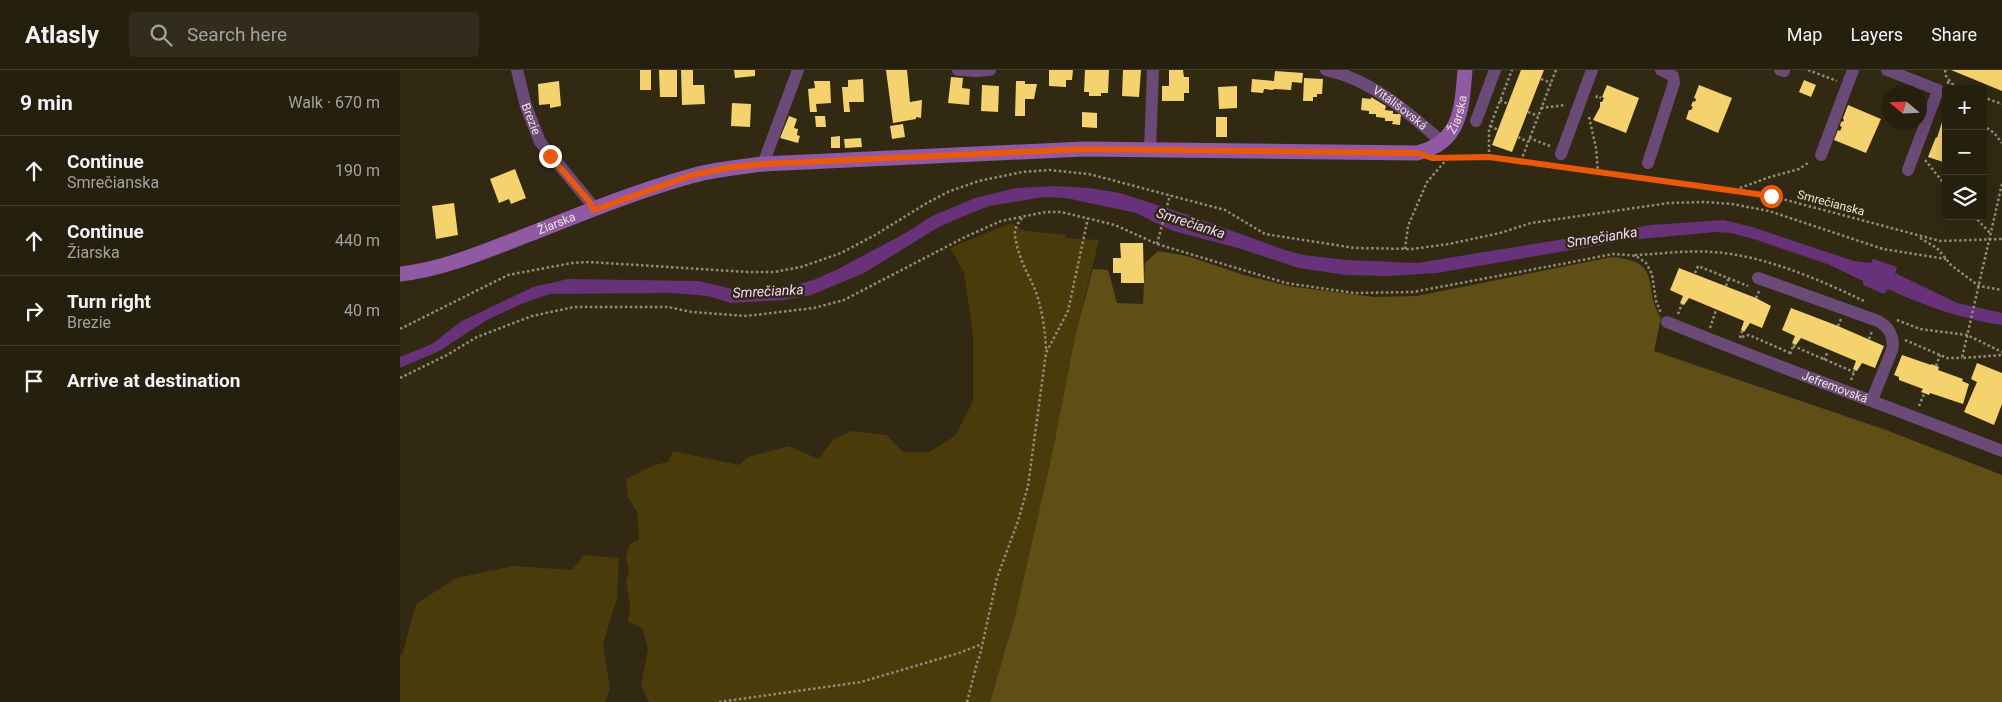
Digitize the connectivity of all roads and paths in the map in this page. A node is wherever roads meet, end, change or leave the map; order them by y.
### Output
1 (517, 70) edge
2 (798, 70) edge
3 (958, 70) edge
4 (990, 70) edge
5 (1152, 70) edge
6 (1326, 70) edge
7 (1465, 70) edge
8 (1494, 70) edge
9 (1512, 70) edge
10 (1556, 70) edge
11 (1592, 70) edge
12 (1808, 70) edge
13 (1853, 70) edge
14 (1887, 70) edge
15 (1945, 70) edge
16 (1665, 71) edge
17 (1541, 79) dead end
18 (1551, 83) junction
19 (1848, 85) junction
20 (1953, 85) dead end
21 (1601, 98) dead end
22 (1987, 98) edge
23 (1500, 100) junction
24 (1508, 104) dead end
25 (2002, 104) edge
26 (1566, 105) dead end
27 (1594, 105) dead end
28 (1541, 108) junction
29 (1528, 112) dead end
30 (1591, 112) dead end
31 (1538, 116) junction
32 (1476, 120) dead end
33 (1490, 126) junction
34 (1987, 128) edge
35 (1498, 130) dead end
36 (1518, 137) dead end
37 (1529, 140) junction
38 (1442, 142) junction
39 (2002, 143) edge
40 (1550, 146) dead end
41 (1150, 148) junction
42 (1560, 154) dead end
43 (1821, 155) dead end
44 (1489, 157) junction
45 (1440, 158) dead end
46 (1448, 158) junction
47 (1924, 159) dead end
48 (1521, 161) junction
49 (1648, 163) dead end
50 (763, 164) junction
51 (1808, 164) dead end
52 (1908, 170) dead end
53 (1598, 172) junction
54 (1942, 181) edge
55 (2002, 184) edge
56 (1740, 188) dead end
57 (1170, 195) junction
58 (594, 210) junction
59 (1023, 216) junction
60 (1088, 218) junction
61 (1978, 220) edge
62 (1991, 234) junction
63 (1917, 236) junction
64 (1990, 239) junction
65 (2002, 239) edge
66 (1157, 244) junction
67 (1404, 249) junction
68 (1946, 258) junction
69 (1695, 273) dead end
70 (400, 274) edge
71 (1729, 278) junction
72 (1758, 278) dead end
73 (1726, 286) dead end
74 (1979, 286) junction
75 (2002, 290) edge
76 (1756, 298) dead end
77 (1682, 304) dead end
78 (1716, 310) dead end
79 (1671, 320) junction
80 (400, 329) edge
81 (1709, 330) dead end
82 (1892, 334) junction
83 (1740, 338) dead end
84 (1793, 346) dead end
85 (1828, 350) dead end
86 (1046, 353) junction
87 (1790, 353) dead end
88 (1940, 355) junction
89 (2002, 355) edge
90 (1962, 358) junction
91 (1824, 360) junction
92 (1936, 366) dead end
93 (1854, 372) dead end
94 (400, 378) edge
95 (1872, 400) junction
96 (2002, 451) edge
97 (983, 644) junction
98 (719, 702) edge
99 (967, 702) edge

1 - 58 street, Brezie
2 - 50 street
3 - 4 street
5 - 41 street
6 - 38 street, Vitálišovská
7 - 38 street, Žiarska
8 - 32 street
9 - 23 path
10 - 18 path
11 - 42 street
12 - 19 path
13 - 19 street
14 - 52 street
15 - 20 path
16 - 49 street
17 - 18 path
18 - 28 path
19 - 43 street
21 - 27 path
22 - 25 path
23 - 24 path
23 - 33 path
26 - 28 path
28 - 31 path
29 - 31 path
30 - 53 path
31 - 37 path
33 - 35 path
33 - 44 path
34 - 39 path
36 - 37 path
37 - 40 path
37 - 48 path
38 - 41 street, Žiarska
41 - 50 street, Žiarska
44 - 46 path, Smrečianska
44 - 48 path, Smrečianska
45 - 46 path, Smrečianska
46 - 67 path
47 - 54 path
48 - 53 path, Smrečianska
50 - 58 street, Žiarska
51 - 56 path
53 - 63 path, Smrečianska
55 - 62 path
57 - 66 path
57 - 67 path
57 - 80 path
58 - 70 street, Žiarska
59 - 60 path
59 - 86 path
59 - 94 path
60 - 66 path
60 - 86 path
61 - 62 path
62 - 64 path
63 - 64 path, Smrečianska
63 - 68 path
64 - 65 path, Smrečianska
64 - 74 path
66 - 79 path
67 - 68 path
68 - 74 path
69 - 71 path
71 - 73 path
71 - 76 path
72 - 82 street
74 - 75 path
74 - 90 path
77 - 79 path
78 - 81 path
79 - 95 street, Jefremovská
82 - 88 path
82 - 95 street
83 - 87 path
84 - 91 path
85 - 91 path
86 - 97 path
88 - 90 path
88 - 92 path
89 - 90 path
91 - 93 path
95 - 96 street, Jefremovská
97 - 98 path
97 - 99 path

